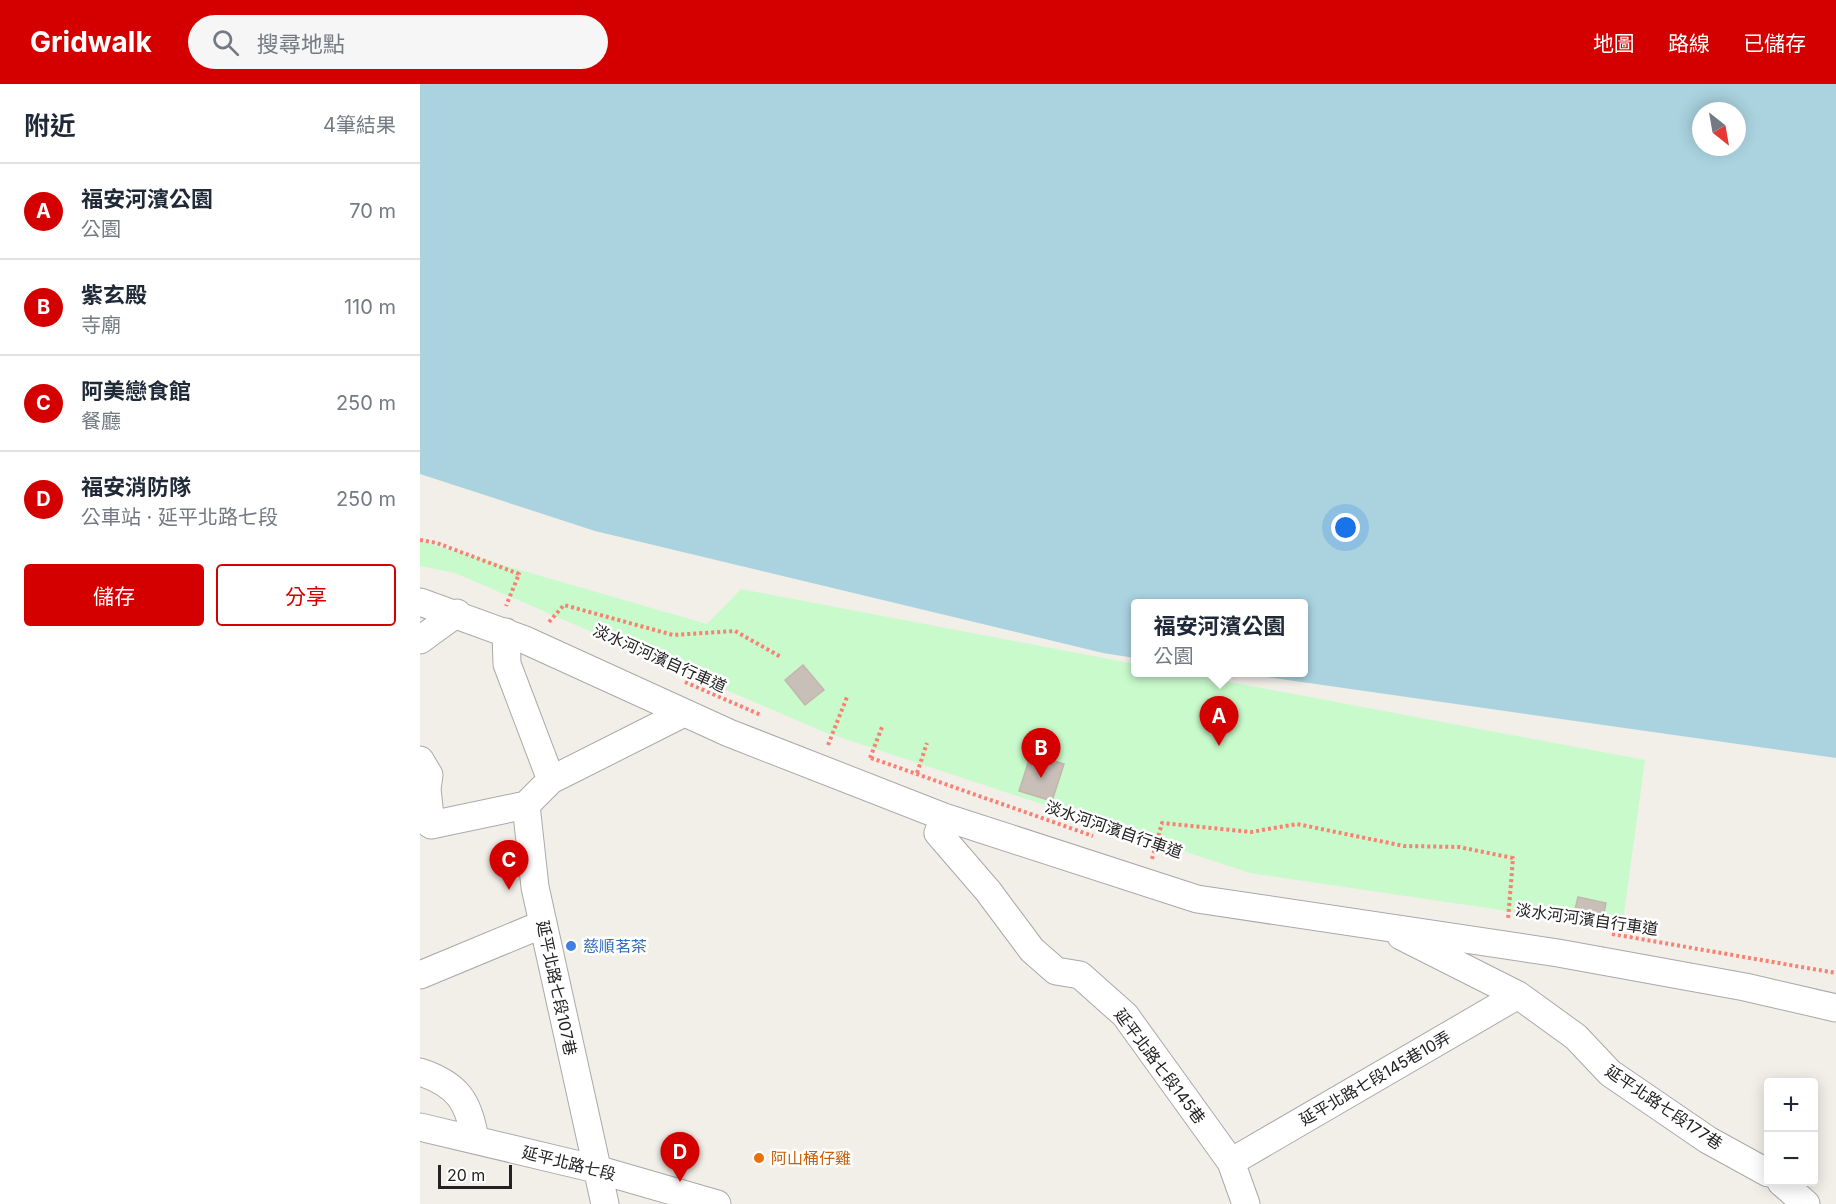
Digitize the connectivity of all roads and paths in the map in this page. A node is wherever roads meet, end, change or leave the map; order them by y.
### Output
1 (420, 540) edge
2 (497, 601) dead end
3 (420, 602) edge
4 (507, 605) junction
5 (457, 613) junction
6 (538, 618) dead end
7 (512, 621) junction
8 (549, 622) junction
9 (560, 627) dead end
10 (420, 640) edge
11 (781, 657) dead end
12 (677, 678) dead end
13 (847, 697) dead end
14 (684, 713) junction
15 (762, 716) dead end
16 (882, 727) dead end
17 (820, 739) dead end
18 (829, 742) junction
19 (927, 743) dead end
20 (839, 746) dead end
21 (859, 754) dead end
22 (870, 758) junction
23 (420, 760) edge
24 (917, 773) junction
25 (551, 780) junction
26 (526, 805) junction
27 (944, 817) junction
28 (425, 827) edge
29 (1099, 838) dead end
30 (1142, 853) dead end
31 (1152, 857) junction
32 (1163, 860) dead end
33 (1496, 918) dead end
34 (1508, 920) junction
35 (1518, 921) dead end
36 (543, 924) junction
37 (1379, 926) junction
38 (1602, 933) dead end
39 (1836, 973) edge
40 (420, 975) edge
41 (1518, 995) junction
42 (1836, 1008) edge
43 (420, 1072) edge
44 (420, 1127) edge
45 (475, 1140) junction
46 (1231, 1162) junction
47 (596, 1169) junction
48 (1764, 1171) edge
49 (1786, 1186) edge
50 (605, 1204) edge
51 (717, 1204) edge
52 (1246, 1204) edge
53 (1806, 1204) edge

1 - 4 path
2 - 4 path
3 - 5 street
4 - 7 path
5 - 7 street
5 - 10 street
6 - 8 path
7 - 14 street
7 - 25 street
8 - 9 path
8 - 11 path
12 - 15 path, 淡水河河濱自行車道
13 - 18 path
14 - 25 street
14 - 27 street
16 - 22 path
17 - 18 path
18 - 20 path
19 - 24 path
21 - 22 path, 淡水河河濱自行車道
22 - 24 path, 淡水河河濱自行車道
23 - 28 street
24 - 29 path, 淡水河河濱自行車道
25 - 26 street
26 - 28 street
26 - 36 street, 延平北路七段107巷
27 - 37 street
27 - 46 street, 延平北路七段145巷
30 - 31 path, 淡水河河濱自行車道
31 - 32 path, 淡水河河濱自行車道
31 - 34 path
33 - 34 path, 淡水河河濱自行車道
34 - 35 path, 淡水河河濱自行車道
36 - 40 street
36 - 47 street, 延平北路七段107巷
37 - 41 street, 延平北路七段177巷
37 - 42 street
38 - 39 path, 淡水河河濱自行車道
41 - 46 street, 延平北路七段145巷10弄
41 - 48 street, 延平北路七段177巷
43 - 45 street
44 - 45 street, 延平北路七段
45 - 47 street, 延平北路七段
46 - 52 street, 延平北路七段145巷
47 - 50 street, 延平北路七段107巷
47 - 51 street, 延平北路七段
49 - 53 street

